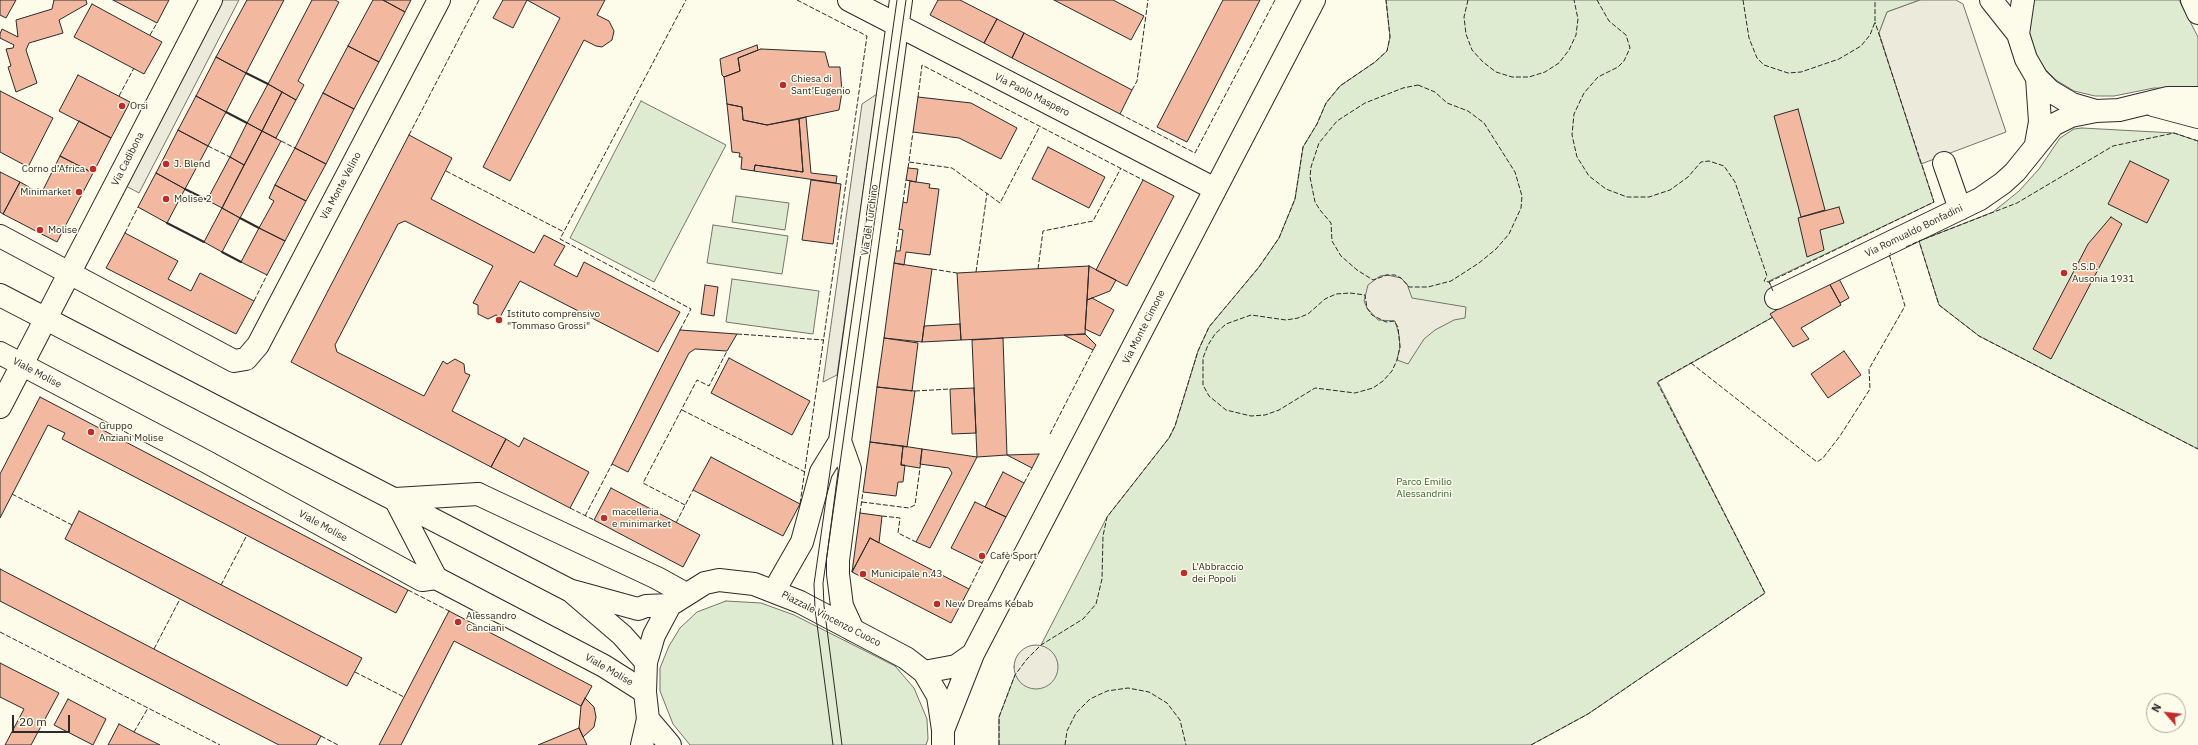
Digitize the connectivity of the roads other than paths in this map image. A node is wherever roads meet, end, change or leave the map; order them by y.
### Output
1 (210, 0) edge
2 (439, 0) edge
3 (849, 0) edge
4 (901, 0) edge
5 (1314, 0) edge
6 (1992, 0) edge
7 (2023, 0) edge
8 (898, 25) junction
9 (2018, 34) junction
10 (2037, 78) junction
11 (2198, 98) edge
12 (2144, 104) junction
13 (2096, 111) junction
14 (2198, 117) edge
15 (2036, 144) junction
16 (1944, 163) dead end
17 (1216, 189) junction
18 (1960, 209) junction
19 (0, 236) edge
20 (70, 272) junction
21 (0, 295) edge
22 (1776, 298) dead end
23 (46, 319) junction
24 (0, 353) edge
25 (22, 365) junction
26 (0, 407) edge
27 (840, 441) junction
28 (395, 499) junction
29 (436, 578) junction
30 (569, 590) junction
31 (774, 591) junction
32 (678, 600) junction
33 (853, 630) junction
34 (973, 654) junction
35 (646, 662) junction
36 (924, 672) junction
37 (645, 692) junction
38 (648, 719) junction
39 (943, 738) edge
40 (642, 745) edge
41 (670, 745) edge

1 - 20 street, Via Cadibona
2 - 20 street, Via Monte Velino
3 - 8 street, Via Paolo Maspero
4 - 8 street, Via del Turchino
5 - 17 street, Via Monte Cimone
6 - 9 street
7 - 9 street
8 - 17 street, Via Paolo Maspero
8 - 27 street, Via del Turchino
9 - 10 street
10 - 13 street
10 - 15 street
11 - 12 street
12 - 13 street
12 - 14 street
13 - 15 street, Via Romualdo Bonfadini
15 - 18 street, Via Romualdo Bonfadini
16 - 18 street
17 - 34 street, Via Monte Cimone
18 - 22 street, Via Romualdo Bonfadini
19 - 20 street
20 - 23 street, Via Cadibona
21 - 23 street
23 - 25 street, Via Cadibona
23 - 28 street
24 - 25 street, Viale Molise
25 - 26 street, Via Cadibona
25 - 29 street, Viale Molise
27 - 31 street, Via del Turchino
27 - 33 street, Via del Turchino
28 - 29 street
28 - 30 street
28 - 32 street
29 - 37 street, Viale Molise
30 - 32 street
30 - 35 street
31 - 32 street, Piazzale Vincenzo Cuoco
31 - 33 street, Piazzale Vincenzo Cuoco
32 - 35 street
33 - 36 street, Piazzale Vincenzo Cuoco
34 - 36 street, Via Monte Cimone
34 - 39 street, Via Monte Cimone
35 - 37 street
36 - 39 street, Piazzale Vincenzo Cuoco
37 - 38 street
38 - 40 street
38 - 41 street

